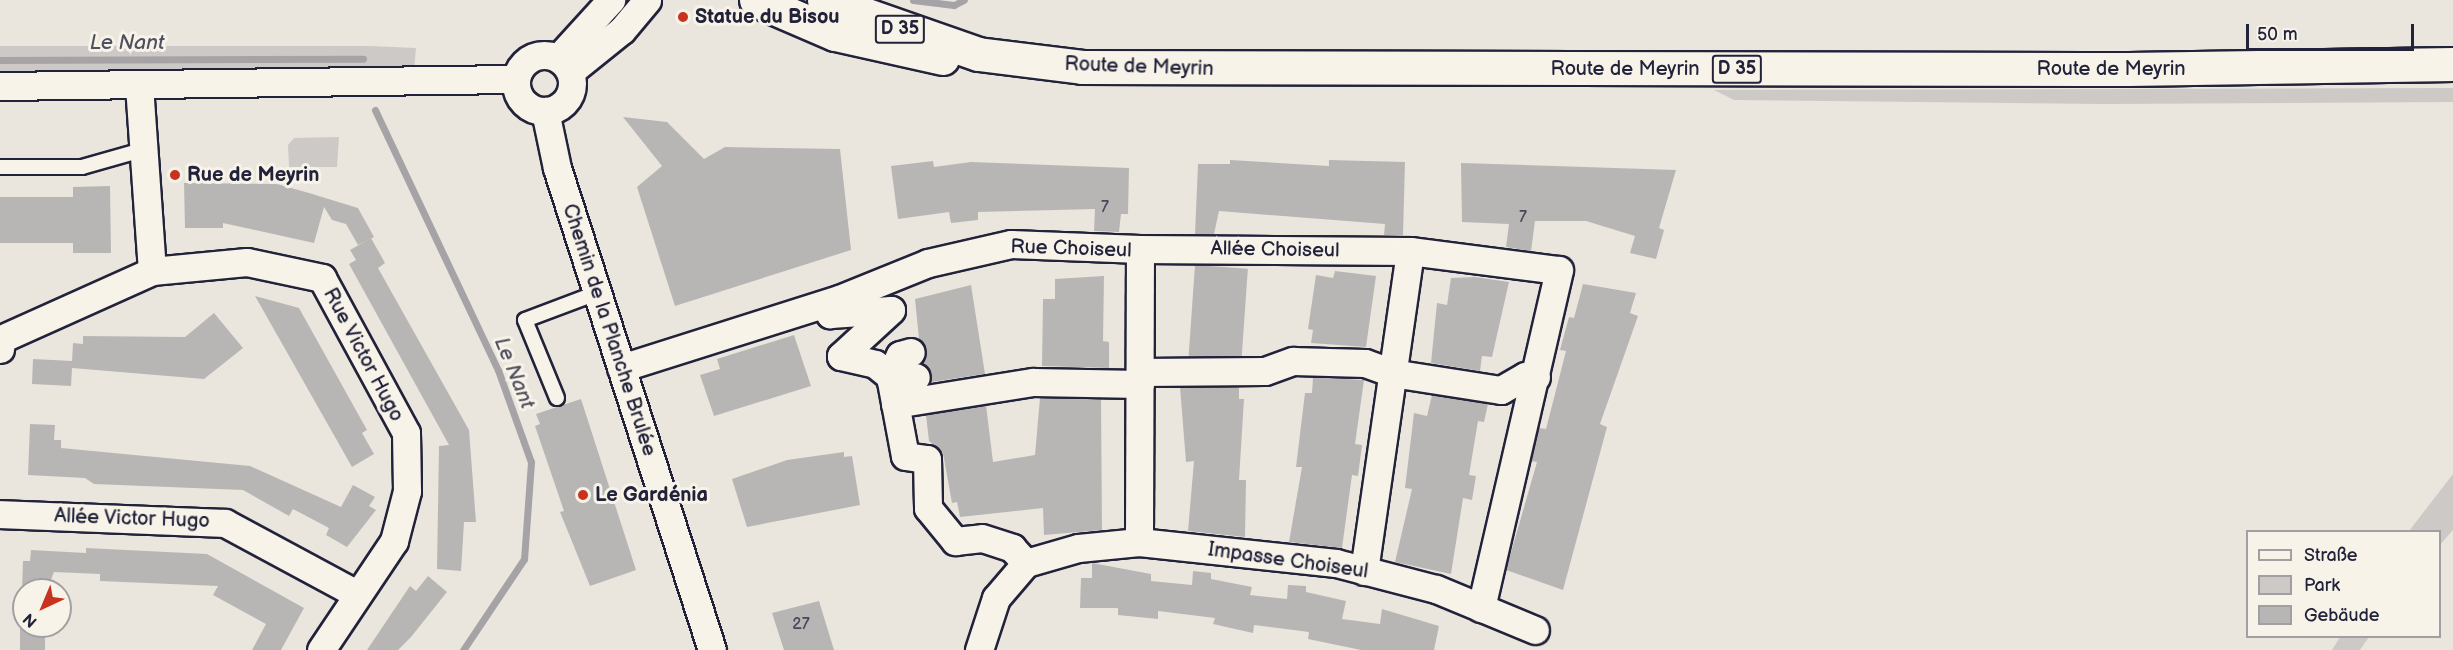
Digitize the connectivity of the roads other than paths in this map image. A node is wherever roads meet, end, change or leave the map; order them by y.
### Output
1 (611, 0) edge
2 (647, 0) edge
3 (756, 0) edge
4 (824, 0) edge
5 (978, 54) junction
6 (564, 64) junction
7 (2453, 64) edge
8 (516, 79) junction
9 (139, 84) junction
10 (0, 86) edge
11 (544, 111) junction
12 (145, 149) junction
13 (0, 167) edge
14 (1140, 249) junction
15 (1410, 251) junction
16 (152, 271) junction
17 (597, 293) junction
18 (825, 304) junction
19 (0, 349) edge
20 (621, 368) junction
21 (897, 373) junction
22 (1392, 373) junction
23 (1536, 377) junction
24 (1140, 378) junction
25 (557, 398) dead end
26 (0, 514) edge
27 (1139, 542) junction
28 (1019, 555) junction
29 (1364, 571) junction
30 (355, 593) junction
31 (1481, 608) junction
32 (1535, 630) dead end
33 (321, 650) edge
34 (712, 650) edge
35 (979, 650) edge

1 - 6 street
2 - 6 street
3 - 5 main road, Route de Meyrin / D 35
4 - 5 main road, Route de Meyrin / D 35
5 - 7 main road, Route de Meyrin / D 35
6 - 8 street
6 - 11 street
8 - 9 street
8 - 11 street
9 - 10 street
9 - 12 street
11 - 17 street, Chemin de la Planche Brulée
12 - 13 lane
12 - 16 street
14 - 15 street, Allée Choiseul
14 - 18 street, Rue Choiseul
14 - 24 street, Rue Choiseul
15 - 22 street
15 - 23 street, Allée Choiseul
16 - 19 street, Rue Victor Hugo
16 - 30 street, Rue Victor Hugo
17 - 20 street, Chemin de la Planche Brulée
17 - 25 lane
18 - 20 street, Rue Choiseul
18 - 21 street
20 - 34 street, Chemin de la Planche Brulée
21 - 24 street
21 - 28 street
22 - 23 street
22 - 24 street
22 - 29 street
23 - 31 street, Allée Choiseul
24 - 27 street, Rue Choiseul
26 - 30 street, Allée Victor Hugo
27 - 28 street
27 - 29 street, Impasse Choiseul
28 - 35 street
29 - 31 street, Impasse Choiseul
30 - 33 street, Rue Victor Hugo
31 - 32 street, Impasse Choiseul

